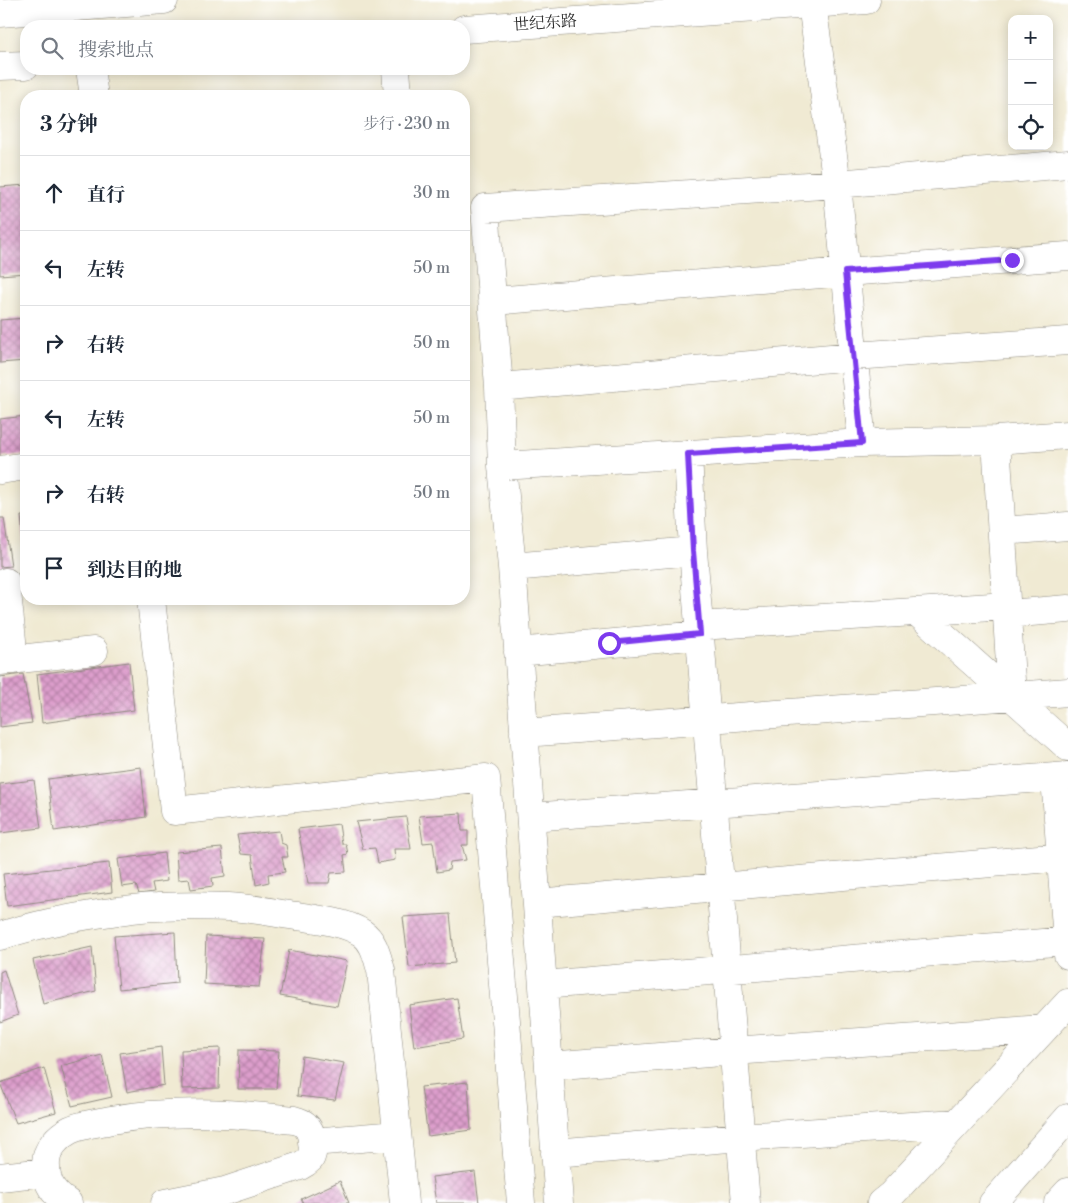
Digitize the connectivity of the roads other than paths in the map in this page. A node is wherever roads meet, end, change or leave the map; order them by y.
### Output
1 (164, 0) edge
2 (866, 0) edge
3 (812, 4) junction
4 (0, 14) edge
5 (470, 29) edge
6 (20, 65) edge
7 (0, 66) edge
8 (91, 75) edge
9 (396, 75) edge
10 (93, 90) edge
11 (398, 90) edge
12 (1068, 164) edge
13 (837, 184) junction
14 (1068, 256) edge
15 (845, 272) junction
16 (493, 301) junction
17 (1068, 342) edge
18 (854, 356) junction
19 (499, 388) junction
20 (1068, 434) edge
21 (996, 440) junction
22 (862, 443) junction
23 (688, 454) junction
24 (502, 466) junction
25 (20, 467) edge
26 (0, 470) edge
27 (1068, 526) edge
28 (1002, 531) junction
29 (693, 551) junction
30 (512, 567) junction
31 (11, 581) edge
32 (152, 605) edge
33 (1068, 609) edge
34 (1007, 610) junction
35 (917, 612) junction
36 (699, 630) junction
37 (94, 650) dead end
38 (518, 652) junction
39 (7, 660) edge
40 (1068, 692) edge
41 (1012, 696) junction
42 (706, 720) junction
43 (524, 734) junction
44 (1068, 747) edge
45 (1062, 776) edge
46 (713, 803) junction
47 (530, 817) junction
48 (1061, 857) junction
49 (720, 887) junction
50 (537, 903) junction
51 (0, 936) edge
52 (1067, 948) edge
53 (727, 970) junction
54 (543, 985) junction
55 (1068, 1003) edge
56 (1044, 1029) junction
57 (733, 1051) junction
58 (549, 1066) junction
59 (1068, 1118) edge
60 (957, 1123) junction
61 (397, 1135) junction
62 (740, 1137) junction
63 (312, 1142) junction
64 (556, 1153) junction
65 (46, 1172) junction
66 (0, 1177) edge
67 (1068, 1192) edge
68 (68, 1203) edge
69 (165, 1203) edge
70 (404, 1203) edge
71 (521, 1203) edge
72 (559, 1203) edge
73 (746, 1203) edge
74 (880, 1203) edge
75 (993, 1203) edge
76 (1058, 1203) edge

1 - 4 street
2 - 3 street, 世纪东路
3 - 5 street, 世纪东路
3 - 13 street
6 - 7 street
8 - 10 street
9 - 11 street
12 - 13 street
13 - 15 street
13 - 16 street
14 - 15 street
15 - 16 street
15 - 18 street
16 - 19 street
17 - 18 street
18 - 19 street
18 - 22 street
19 - 24 street
20 - 21 street
21 - 22 street
21 - 28 street
22 - 23 street
23 - 24 street
23 - 29 street
24 - 30 street
25 - 26 street
27 - 28 street
28 - 34 street
29 - 30 street
29 - 36 street
30 - 38 street
31 - 39 street
32 - 71 street
33 - 34 street
34 - 35 street
34 - 41 street
35 - 36 street
35 - 41 street
36 - 38 street
36 - 42 street
37 - 39 street
38 - 43 street
40 - 41 street
41 - 42 street
41 - 44 street
42 - 43 street
42 - 46 street
43 - 47 street
45 - 46 street
45 - 48 street
46 - 47 street
46 - 49 street
47 - 50 street
48 - 49 street
48 - 52 street
49 - 50 street
49 - 53 street
50 - 54 street
51 - 61 street
52 - 53 street
53 - 54 street
53 - 57 street
54 - 58 street
55 - 56 street
56 - 57 street
56 - 60 street
57 - 58 street
57 - 62 street
58 - 64 street
59 - 75 street
60 - 62 street
60 - 74 street
61 - 63 street
61 - 70 street
62 - 64 street
62 - 73 street
63 - 65 street
63 - 69 street
64 - 72 street
65 - 66 street
65 - 68 street
67 - 76 street

